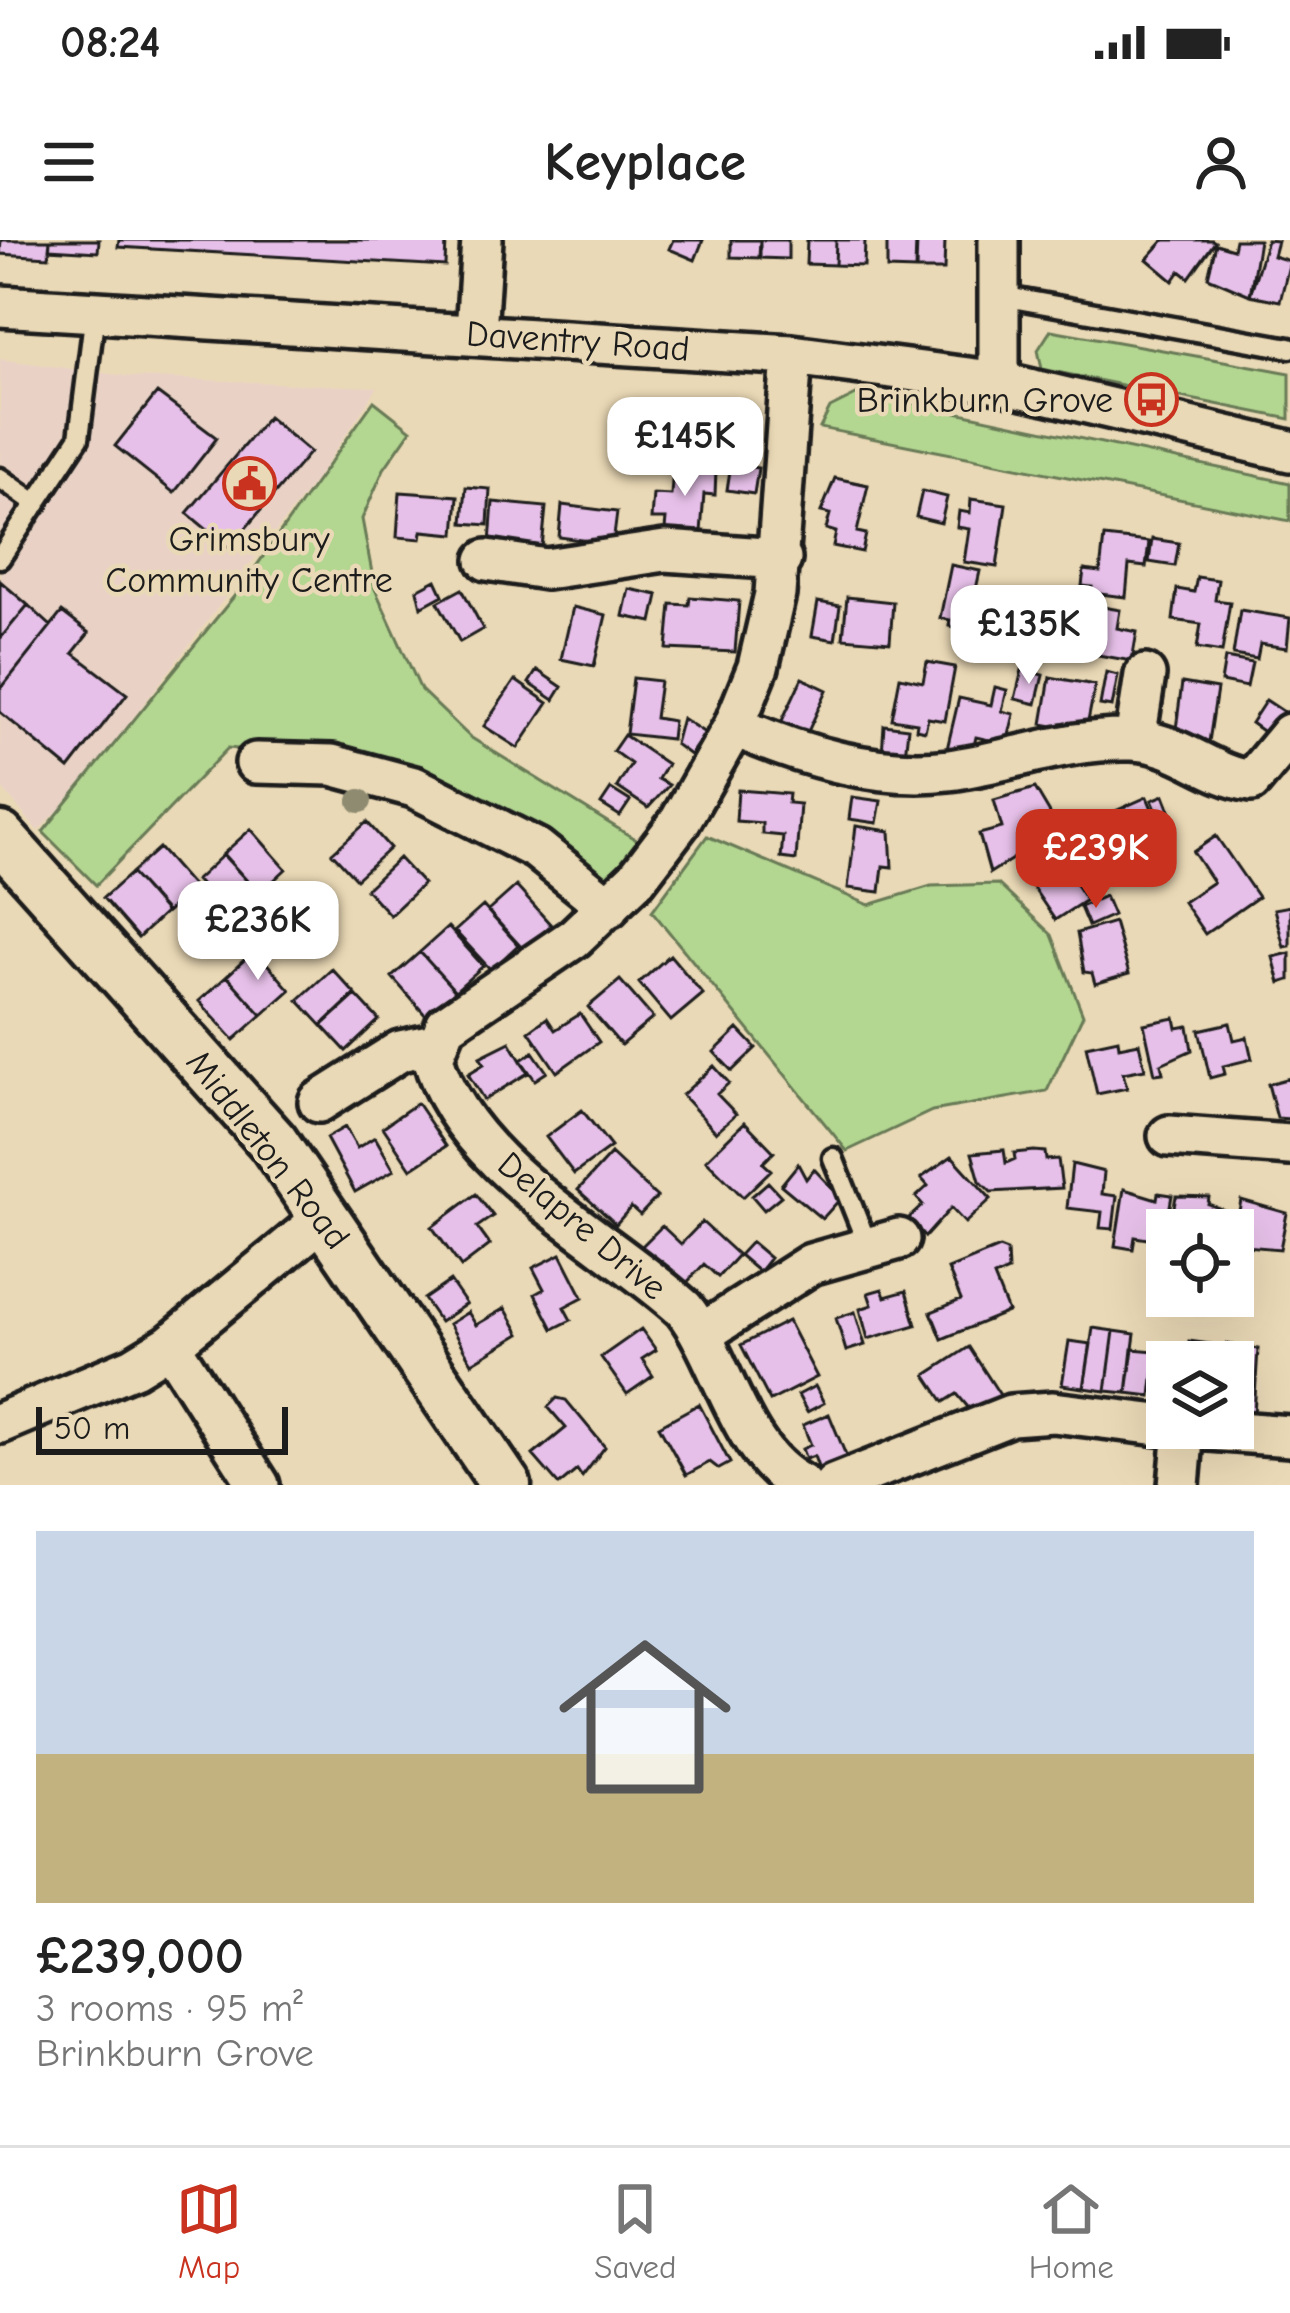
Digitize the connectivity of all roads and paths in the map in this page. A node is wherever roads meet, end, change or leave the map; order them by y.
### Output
1 (482, 240) edge
2 (999, 240) edge
3 (1001, 296) junction
4 (0, 306) edge
5 (95, 311) junction
6 (476, 332) junction
7 (1290, 348) edge
8 (792, 356) junction
9 (999, 382) junction
10 (1290, 451) edge
11 (0, 478) edge
12 (37, 505) junction
13 (0, 558) edge
14 (781, 559) junction
15 (487, 560) dead end
16 (1145, 676) dead end
17 (734, 726) junction
18 (1290, 734) edge
19 (1135, 740) junction
20 (256, 764) dead end
21 (0, 837) edge
22 (609, 907) junction
23 (434, 1044) junction
24 (319, 1102) dead end
25 (1169, 1136) dead end
26 (1290, 1145) edge
27 (833, 1158) dead end
28 (326, 1216) junction
29 (883, 1242) joint
30 (703, 1333) junction
31 (170, 1345) junction
32 (1146, 1423) edge
33 (0, 1424) edge
34 (1254, 1433) edge
35 (1290, 1436) edge
36 (1182, 1449) edge
37 (259, 1485) edge
38 (506, 1485) edge
39 (802, 1485) edge
40 (834, 1485) edge
41 (1179, 1485) edge

1 - 6 street
2 - 3 street
3 - 7 lane
3 - 9 street
4 - 5 street, Daventry Road
5 - 6 street, Daventry Road
5 - 12 lane
6 - 8 street, Daventry Road
8 - 9 street, Daventry Road
8 - 14 street
9 - 10 street, Daventry Road
11 - 12 lane
12 - 13 lane
14 - 15 street
14 - 17 street
16 - 19 street
17 - 19 street
17 - 22 street
18 - 19 street
20 - 22 street
21 - 28 street, Middleton Road
22 - 23 street
23 - 24 street
23 - 30 street, Delapre Drive
25 - 26 street
27 - 29 lane
28 - 31 street
28 - 38 street, Middleton Road
29 - 30 street
30 - 39 street, Delapre Drive
31 - 33 street
31 - 37 street
32 - 40 street
34 - 35 street
36 - 41 street

